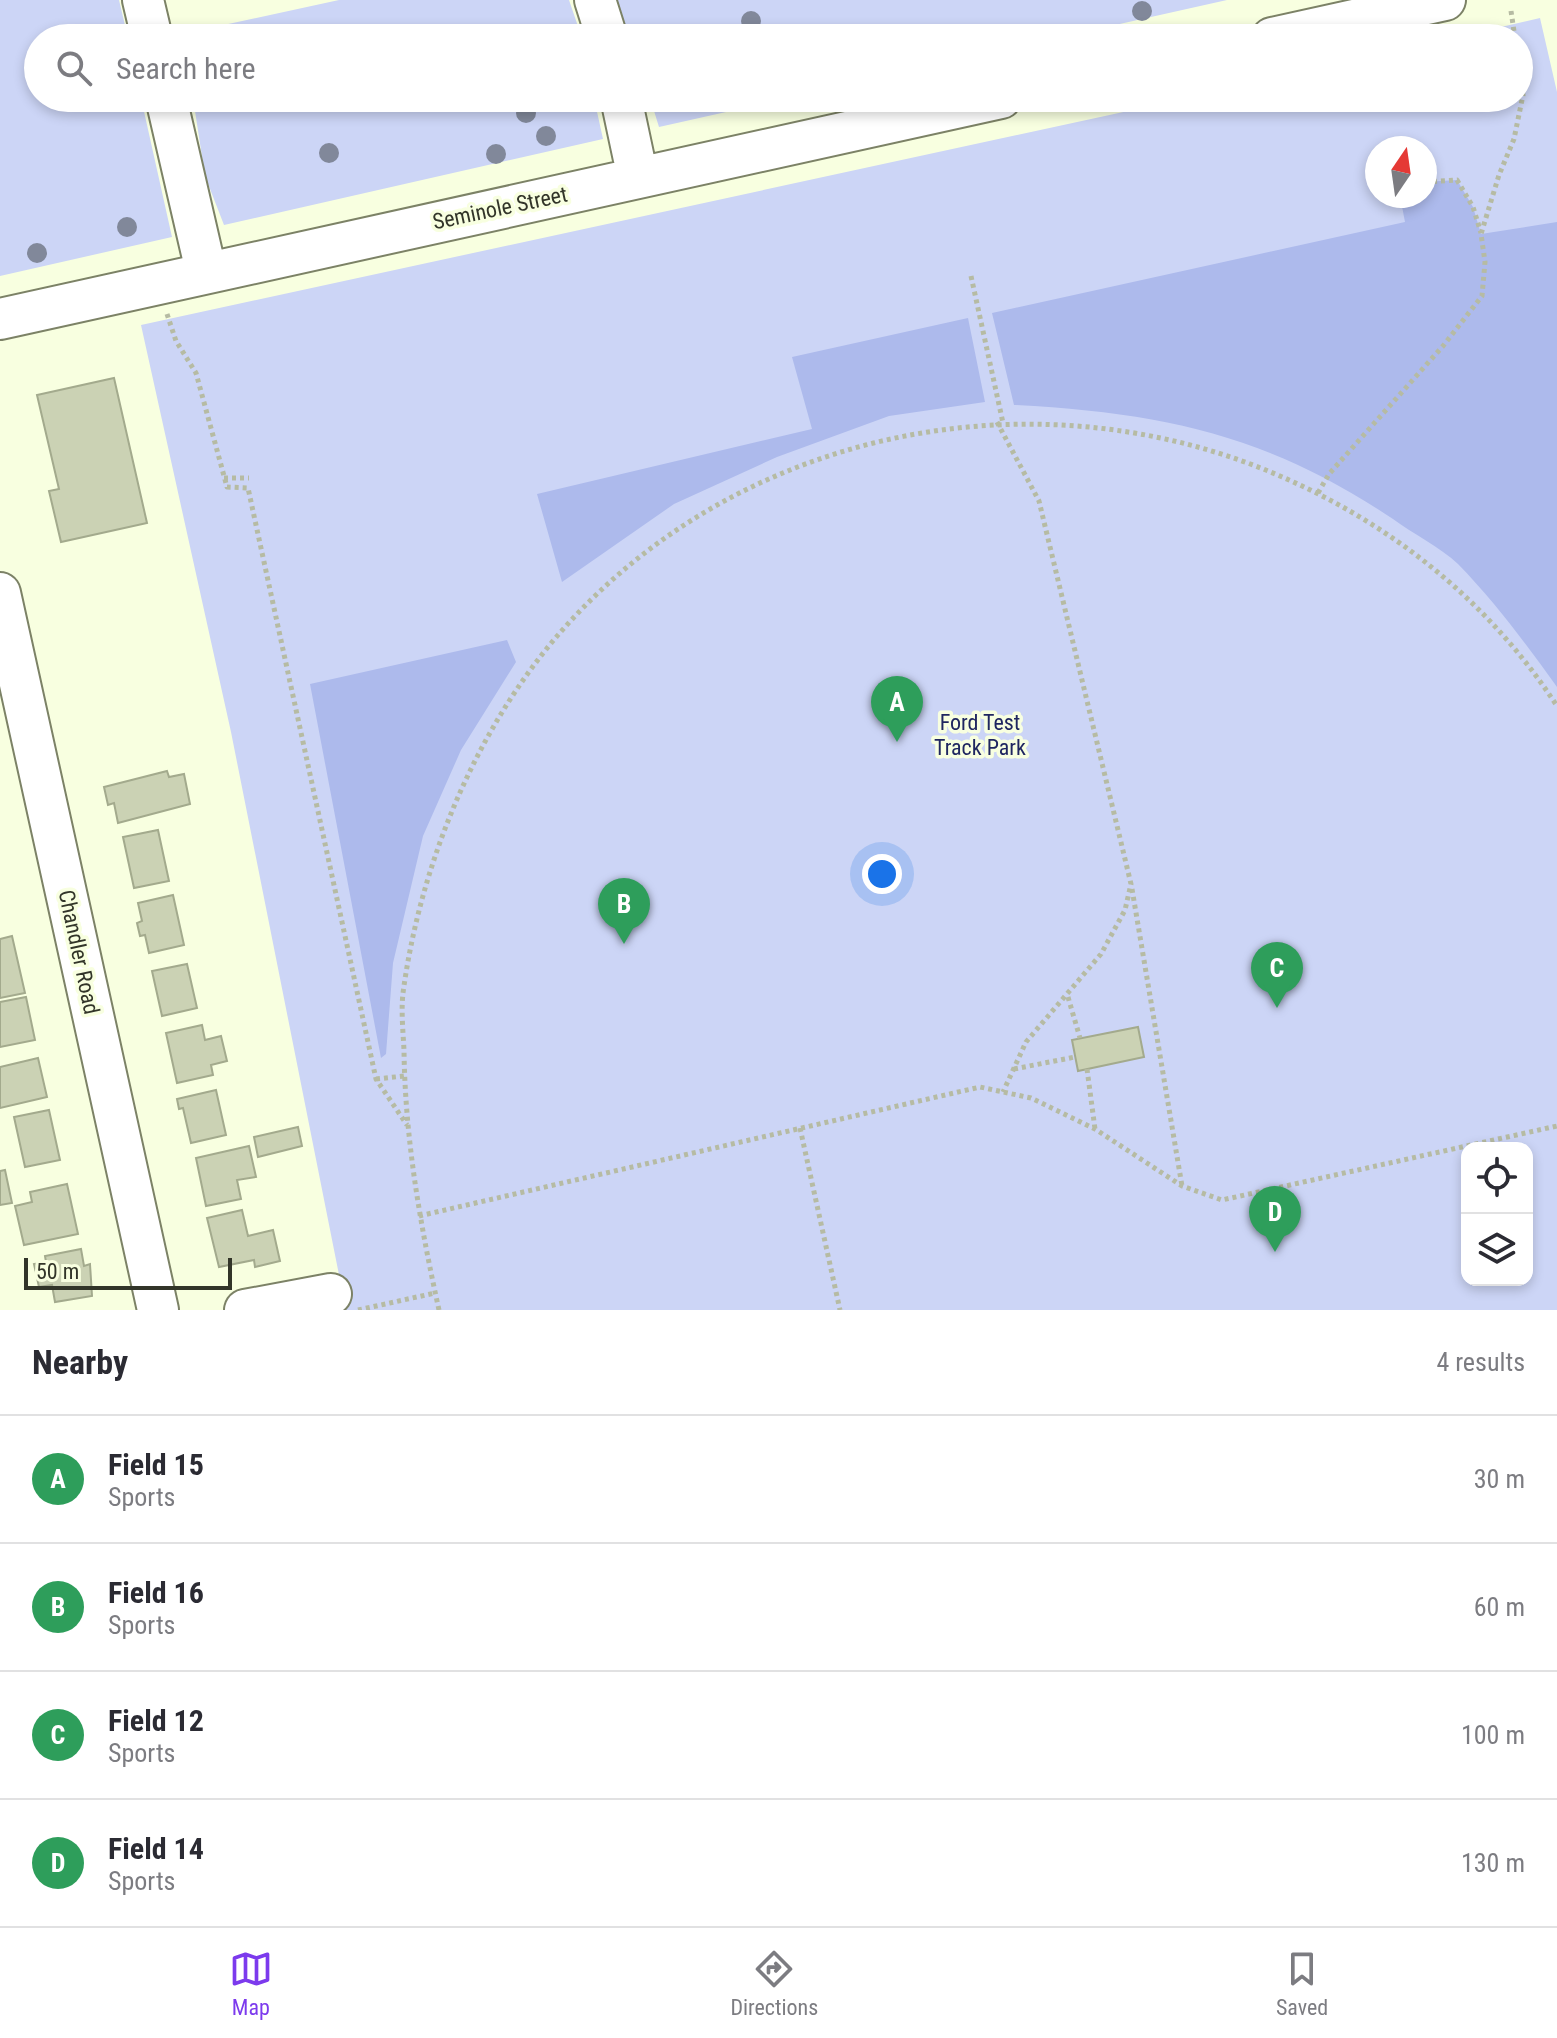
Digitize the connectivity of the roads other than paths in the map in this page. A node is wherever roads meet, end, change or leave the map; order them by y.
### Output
1 (143, 0) edge
2 (595, 0) edge
3 (1445, 0) edge
4 (149, 24) edge
5 (603, 24) edge
6 (1336, 24) edge
7 (169, 112) edge
8 (624, 112) edge
9 (937, 112) edge
10 (638, 178) junction
11 (206, 271) junction
12 (0, 319) edge
13 (0, 593) edge
14 (344, 1302) edge
15 (158, 1310) edge
16 (245, 1310) edge

1 - 4 street
2 - 5 street
3 - 6 street
7 - 11 street
8 - 10 street
9 - 10 street, Seminole Street
10 - 11 street, Seminole Street
11 - 12 street, Seminole Street
13 - 15 street, Chandler Road
14 - 16 street

